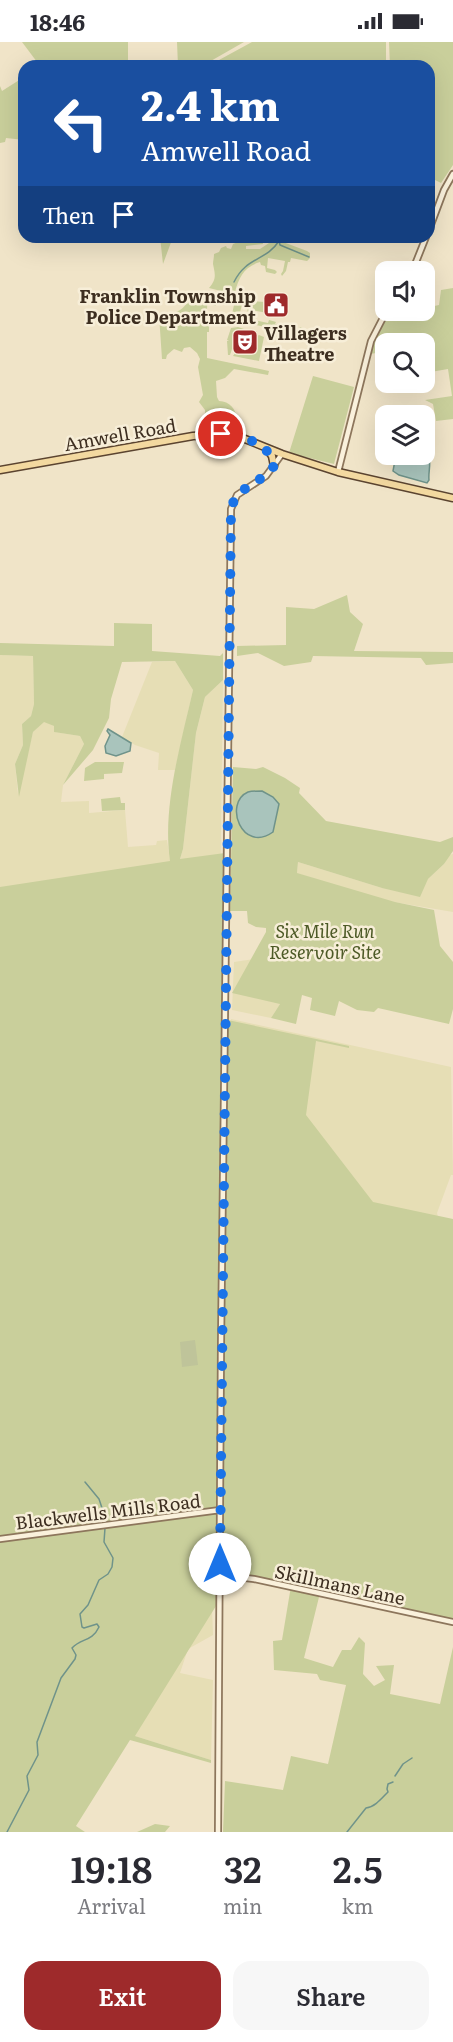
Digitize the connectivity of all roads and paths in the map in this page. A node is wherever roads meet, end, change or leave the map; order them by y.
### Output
1 (453, 174) edge
2 (435, 214) edge
3 (424, 243) edge
4 (416, 261) edge
5 (381, 321) edge
6 (266, 447) junction
7 (282, 454) junction
8 (274, 466) junction
9 (0, 470) edge
10 (338, 472) junction
11 (453, 498) edge
12 (220, 1510) junction
13 (0, 1539) edge
14 (220, 1575) junction
15 (453, 1622) edge
16 (218, 1832) edge

1 - 2 street
3 - 4 street
5 - 10 street
6 - 7 main road, Amwell Road
6 - 8 main road
6 - 9 main road, Amwell Road
7 - 8 street
7 - 10 main road, Amwell Road
8 - 12 street
10 - 11 main road, Amwell Road
12 - 13 street, Blackwells Mills Road
12 - 14 street
14 - 15 street, Skillmans Lane
14 - 16 street

